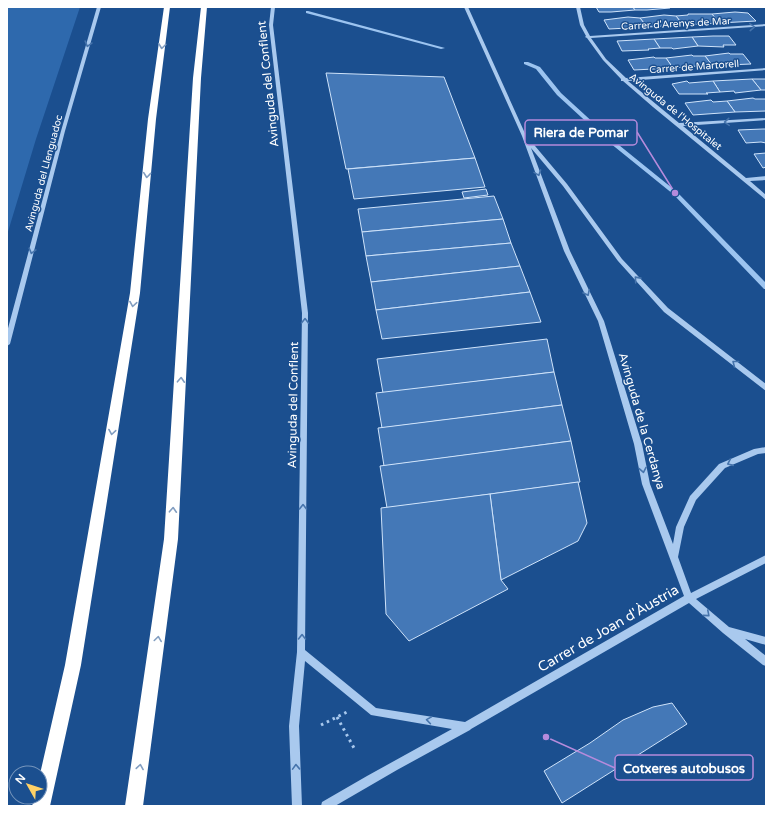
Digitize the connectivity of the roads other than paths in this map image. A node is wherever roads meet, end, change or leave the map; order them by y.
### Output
1 (99, 7) edge
2 (167, 7) edge
3 (204, 7) edge
4 (273, 7) edge
5 (466, 7) edge
6 (578, 7) edge
7 (766, 25) edge
8 (587, 37) junction
9 (766, 69) edge
10 (623, 80) junction
11 (766, 119) edge
12 (678, 125) junction
13 (524, 136) junction
14 (766, 178) edge
15 (745, 180) junction
16 (766, 198) edge
17 (7, 344) edge
18 (766, 388) edge
19 (766, 450) edge
20 (674, 557) junction
21 (766, 559) edge
22 (689, 598) junction
23 (726, 630) junction
24 (766, 641) edge
25 (302, 652) junction
26 (766, 662) edge
27 (468, 727) junction
28 (41, 806) edge
29 (134, 806) edge
30 (297, 806) edge
31 (326, 806) edge

1 -> 17 street, Avinguda del Llenguadoc
2 -> 28 highway
29 -> 3 highway
25 -> 4 street, Avinguda del Conflent
5 - 13 street, Avinguda de la Cerdanya
6 - 8 street, Avinguda de l'Hospitalet
8 -> 7 street, Carrer d'Arenys de Mar
8 - 10 street, Avinguda de l'Hospitalet
9 - 10 street, Carrer de Martorell
10 - 12 street, Avinguda de l'Hospitalet
11 -> 12 street
12 - 15 street, Avinguda de l'Hospitalet
18 -> 13 street, Avinguda de la Cerdanya
13 -> 20 street, Avinguda de la Cerdanya
14 - 15 street
15 - 16 street, Avinguda de l'Hospitalet
19 -> 20 street
20 - 22 street, Avinguda de la Cerdanya
21 - 22 street, Carrer de Joan d'Àustria
22 -> 23 street, Avinguda de la Cerdanya
22 - 27 street, Carrer de Joan d'Àustria
23 - 24 street
23 - 26 street, Avinguda de la Cerdanya
27 -> 25 street
30 -> 25 street, Avinguda del Conflent
27 - 31 street, Carrer de Joan d'Àustria

